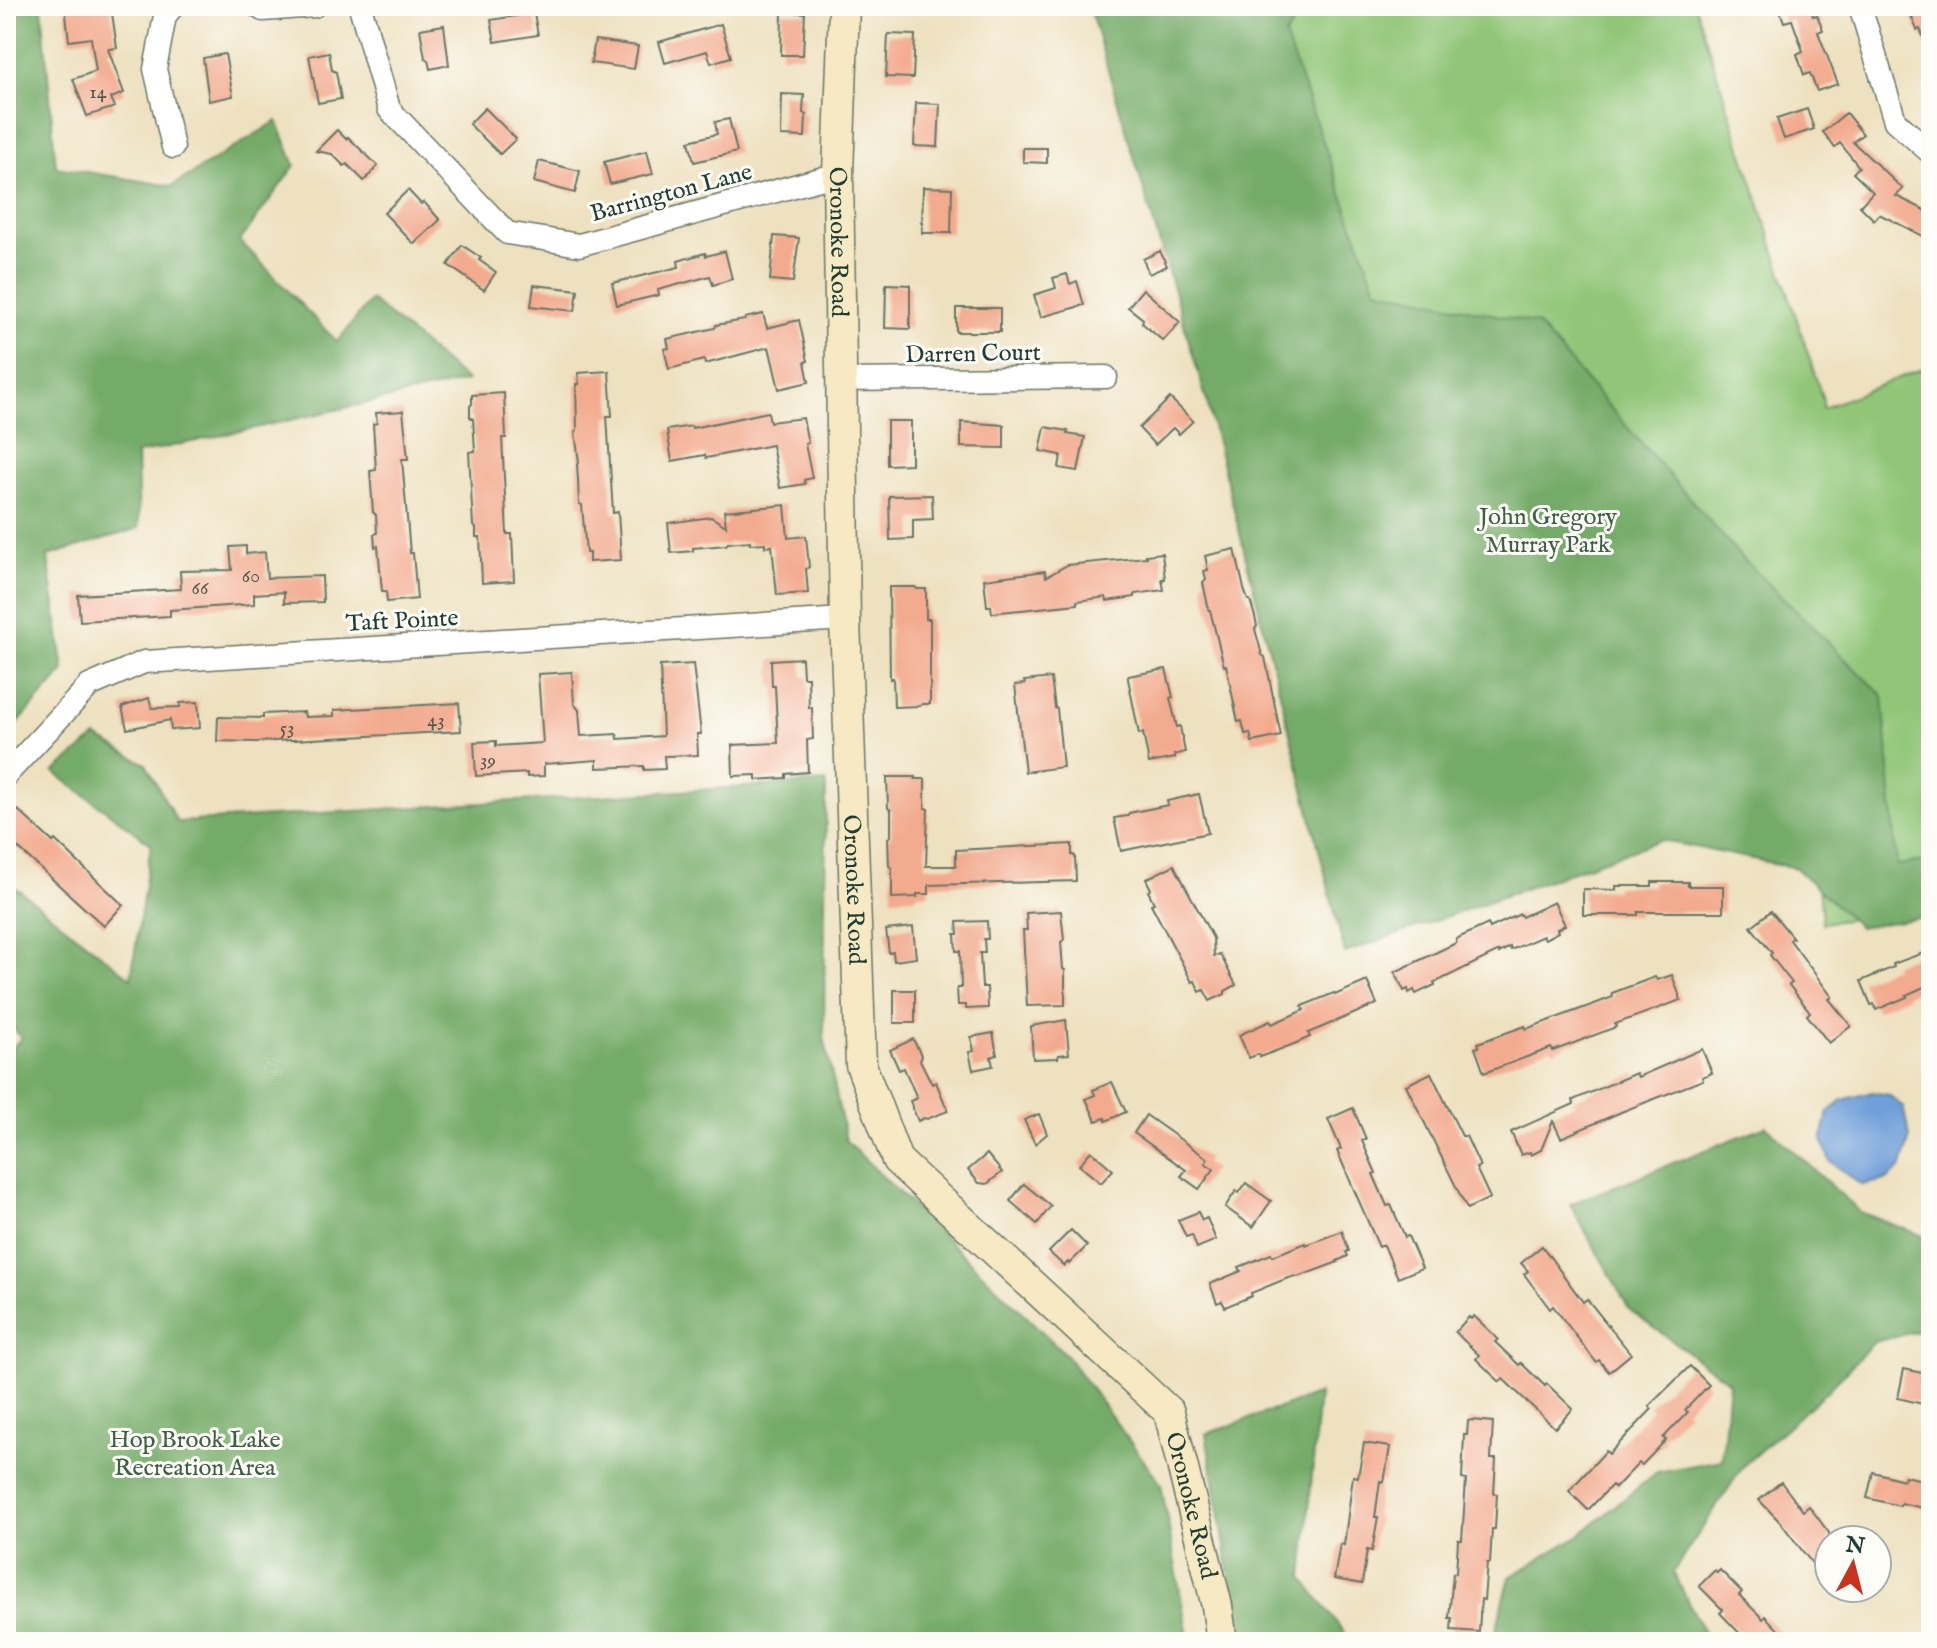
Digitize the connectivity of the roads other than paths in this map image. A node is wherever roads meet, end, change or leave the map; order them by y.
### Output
1 (173, 6) edge
2 (257, 6) edge
3 (314, 6) edge
4 (360, 6) edge
5 (844, 6) edge
6 (1860, 6) edge
7 (173, 147) dead end
8 (1931, 153) edge
9 (838, 174) junction
10 (1106, 377) dead end
11 (841, 380) junction
12 (845, 619) junction
13 (6, 775) edge
14 (1222, 1642) edge

1 - 7 street
2 - 3 street
4 - 9 street, Barrington Lane
5 - 9 street, Oronoke Road
6 - 8 street
9 - 11 street, Oronoke Road
10 - 11 street, Darren Court
11 - 12 street, Oronoke Road
12 - 13 street, Taft Pointe
12 - 14 street, Oronoke Road

